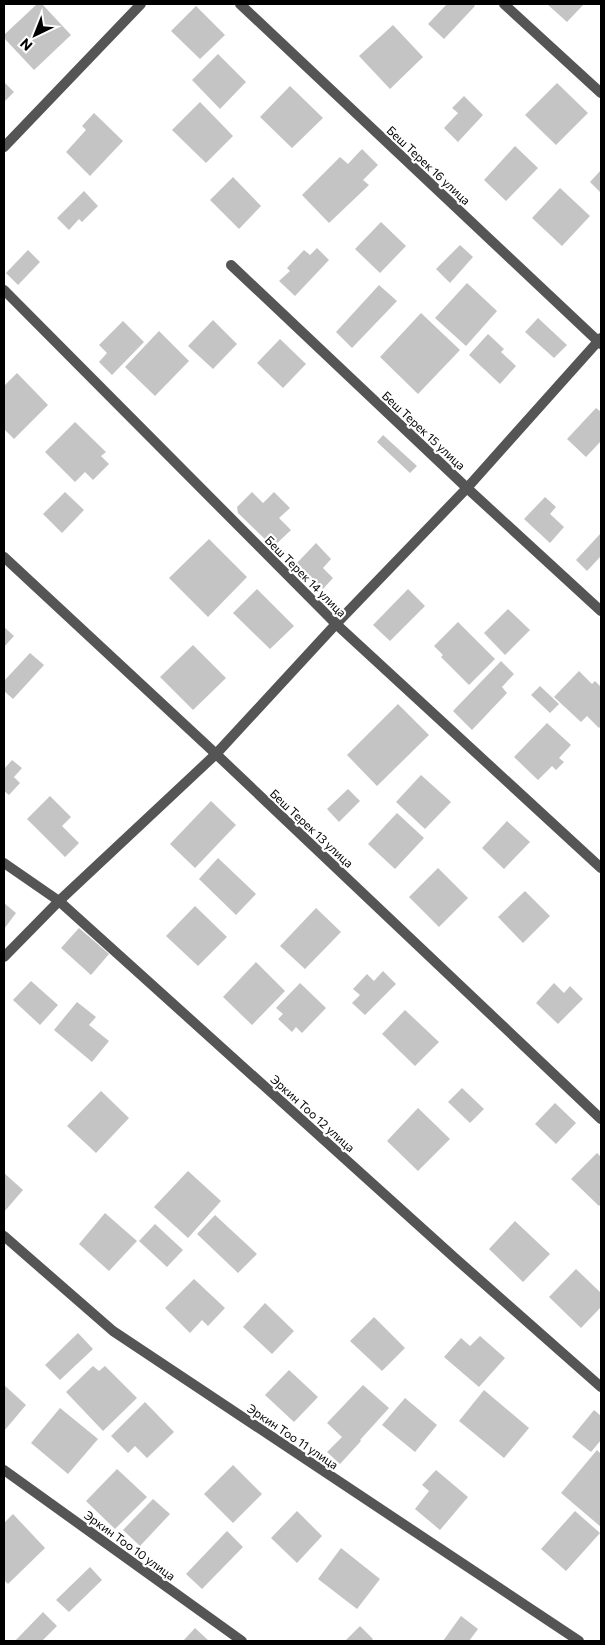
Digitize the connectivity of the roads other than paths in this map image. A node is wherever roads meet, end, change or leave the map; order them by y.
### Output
1 (142, 4) edge
2 (240, 4) edge
3 (504, 4) edge
4 (601, 94) edge
5 (4, 147) edge
6 (231, 265) dead end
7 (4, 290) edge
8 (600, 341) edge
9 (467, 488) junction
10 (4, 557) edge
11 (601, 611) edge
12 (336, 624) junction
13 (216, 754) junction
14 (4, 863) edge
15 (601, 868) edge
16 (58, 900) junction
17 (4, 957) edge
18 (601, 1119) edge
19 (4, 1236) edge
20 (601, 1387) edge
21 (4, 1470) edge
22 (242, 1641) edge
23 (578, 1641) edge

1 - 5 street
2 - 8 street, Беш Терек 16 улица
3 - 4 street
6 - 9 street, Беш Терек 15 улица
7 - 12 street, Беш Терек 14 улица
8 - 9 street
9 - 11 street, Беш Терек 15 улица
9 - 12 street
10 - 13 street, Беш Терек 13 улица
12 - 13 street
12 - 15 street, Беш Терек 14 улица
13 - 16 street
13 - 18 street, Беш Терек 13 улица
14 - 16 street, Эркин Тоо 12 улица
16 - 17 street
16 - 20 street, Эркин Тоо 12 улица
19 - 23 street, Эркин Тоо 11 улица
21 - 22 street, Эркин Тоо 10 улица

